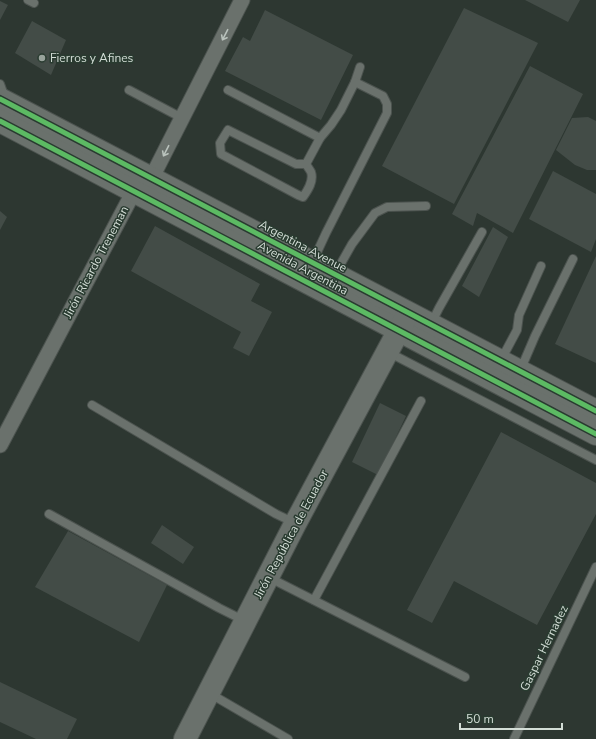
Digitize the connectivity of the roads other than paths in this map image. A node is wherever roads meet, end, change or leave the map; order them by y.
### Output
1 (242, 0) edge
2 (360, 67) dead end
3 (355, 82) junction
4 (129, 90) dead end
5 (228, 90) dead end
6 (2, 102) edge
7 (182, 118) junction
8 (320, 138) junction
9 (306, 164) junction
10 (143, 185) junction
11 (426, 206) dead end
12 (482, 232) dead end
13 (572, 259) dead end
14 (313, 262) junction
15 (541, 266) dead end
16 (335, 274) junction
17 (404, 321) junction
18 (431, 325) junction
19 (388, 351) junction
20 (500, 361) junction
21 (520, 371) junction
22 (421, 401) dead end
23 (92, 405) dead end
24 (596, 411) edge
25 (596, 434) edge
26 (0, 445) edge
27 (596, 460) edge
28 (49, 514) dead end
29 (295, 524) junction
30 (596, 567) edge
31 (268, 577) junction
32 (314, 600) junction
33 (245, 621) junction
34 (465, 677) dead end
35 (209, 693) junction
36 (185, 739) edge
37 (287, 739) edge
38 (514, 739) edge

1 -> 7 street, Jirón Ricardo Treneman
2 - 3 lane
3 - 8 lane
3 - 14 lane
4 - 7 lane
5 - 8 lane
6 - 10 main road, Avenida Argentina
7 -> 10 street, Jirón Ricardo Treneman
8 - 9 lane
9 - 9 lane
10 - 14 main road, Argentina Avenue
10 - 17 main road, Avenida Argentina
10 - 26 street, Jirón Ricardo Treneman
11 - 16 lane
12 - 18 lane
13 - 21 lane
14 - 16 main road, Argentina Avenue
15 - 20 lane
16 - 17 main road, Argentina Avenue
17 - 18 main road, Argentina Avenue
17 - 19 main road, Jirón República de Ecuador
17 - 25 main road, Avenida Argentina
18 - 20 main road, Argentina Avenue
19 - 27 lane
19 - 29 main road, Jirón República de Ecuador
20 - 21 main road, Argentina Avenue
21 - 24 main road, Argentina Avenue
22 - 32 lane
23 - 29 lane
28 - 33 lane
29 - 31 main road, Jirón República de Ecuador
30 - 38 lane, Gaspar Hernadez
31 - 32 lane
31 - 33 main road, Jirón República de Ecuador
32 - 34 lane
33 - 35 main road, Jirón República de Ecuador
35 - 36 main road, Jirón República de Ecuador
35 - 37 lane

